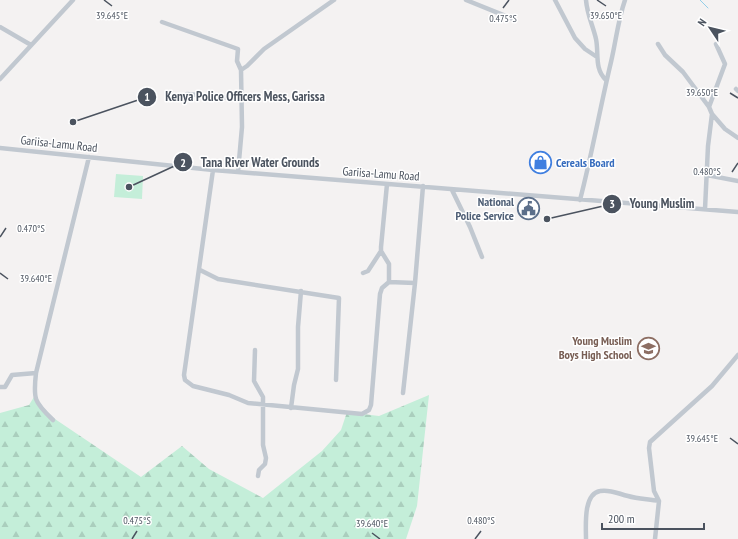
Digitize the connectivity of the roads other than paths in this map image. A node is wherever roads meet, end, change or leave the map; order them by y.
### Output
1 (73, 0) edge
2 (334, 0) edge
3 (466, 0) edge
4 (555, 0) edge
5 (586, 0) edge
6 (625, 0) edge
7 (514, 19) dead end
8 (162, 22) dead end
9 (0, 27) edge
10 (658, 44) dead end
11 (716, 44) dead end
12 (31, 45) junction
13 (597, 57) junction
14 (241, 70) junction
15 (0, 79) edge
16 (606, 80) junction
17 (187, 94) dead end
18 (242, 99) junction
19 (709, 107) junction
20 (712, 114) junction
21 (738, 138) edge
22 (0, 148) edge
23 (89, 157) junction
24 (213, 170) junction
25 (238, 172) junction
26 (707, 175) junction
27 (738, 181) edge
28 (387, 184) junction
29 (423, 186) junction
30 (452, 190) junction
31 (580, 200) junction
32 (705, 209) junction
33 (738, 212) edge
34 (381, 252) junction
35 (482, 257) dead end
36 (200, 270) junction
37 (363, 273) dead end
38 (389, 282) junction
39 (416, 283) junction
40 (301, 291) junction
41 (255, 350) dead end
42 (738, 355) edge
43 (36, 373) junction
44 (336, 380) dead end
45 (0, 387) edge
46 (403, 393) dead end
47 (264, 405) junction
48 (291, 408) junction
49 (53, 420) dead end
50 (258, 476) dead end
51 (659, 501) junction
52 (586, 539) edge
53 (655, 539) edge

1 - 12 street
2 - 14 street
3 - 7 street
4 - 13 street
5 - 13 street
6 - 16 street
8 - 14 street
9 - 12 street
10 - 19 street
11 - 19 street
12 - 15 street
13 - 16 street
14 - 18 street
16 - 31 street
17 - 18 street
18 - 25 street
19 - 20 street
20 - 21 street
20 - 26 street
22 - 23 street, Gariisa-Lamu Road
23 - 24 street, Gariisa-Lamu Road
23 - 43 street
24 - 25 street, Gariisa-Lamu Road
24 - 36 street
25 - 28 street, Gariisa-Lamu Road
26 - 27 street
26 - 32 street
28 - 29 street, Gariisa-Lamu Road
28 - 34 street
29 - 30 street, Gariisa-Lamu Road
29 - 39 street
30 - 31 street, Gariisa-Lamu Road
30 - 35 street
31 - 32 street, Gariisa-Lamu Road
32 - 33 street, Gariisa-Lamu Road
34 - 37 street
34 - 38 street
36 - 40 street
36 - 47 street
38 - 39 street
38 - 48 street
39 - 46 street
40 - 44 street
40 - 48 street
41 - 47 street
42 - 51 street
43 - 45 street
43 - 49 street
47 - 48 street
47 - 50 street
51 - 52 street
51 - 53 street

